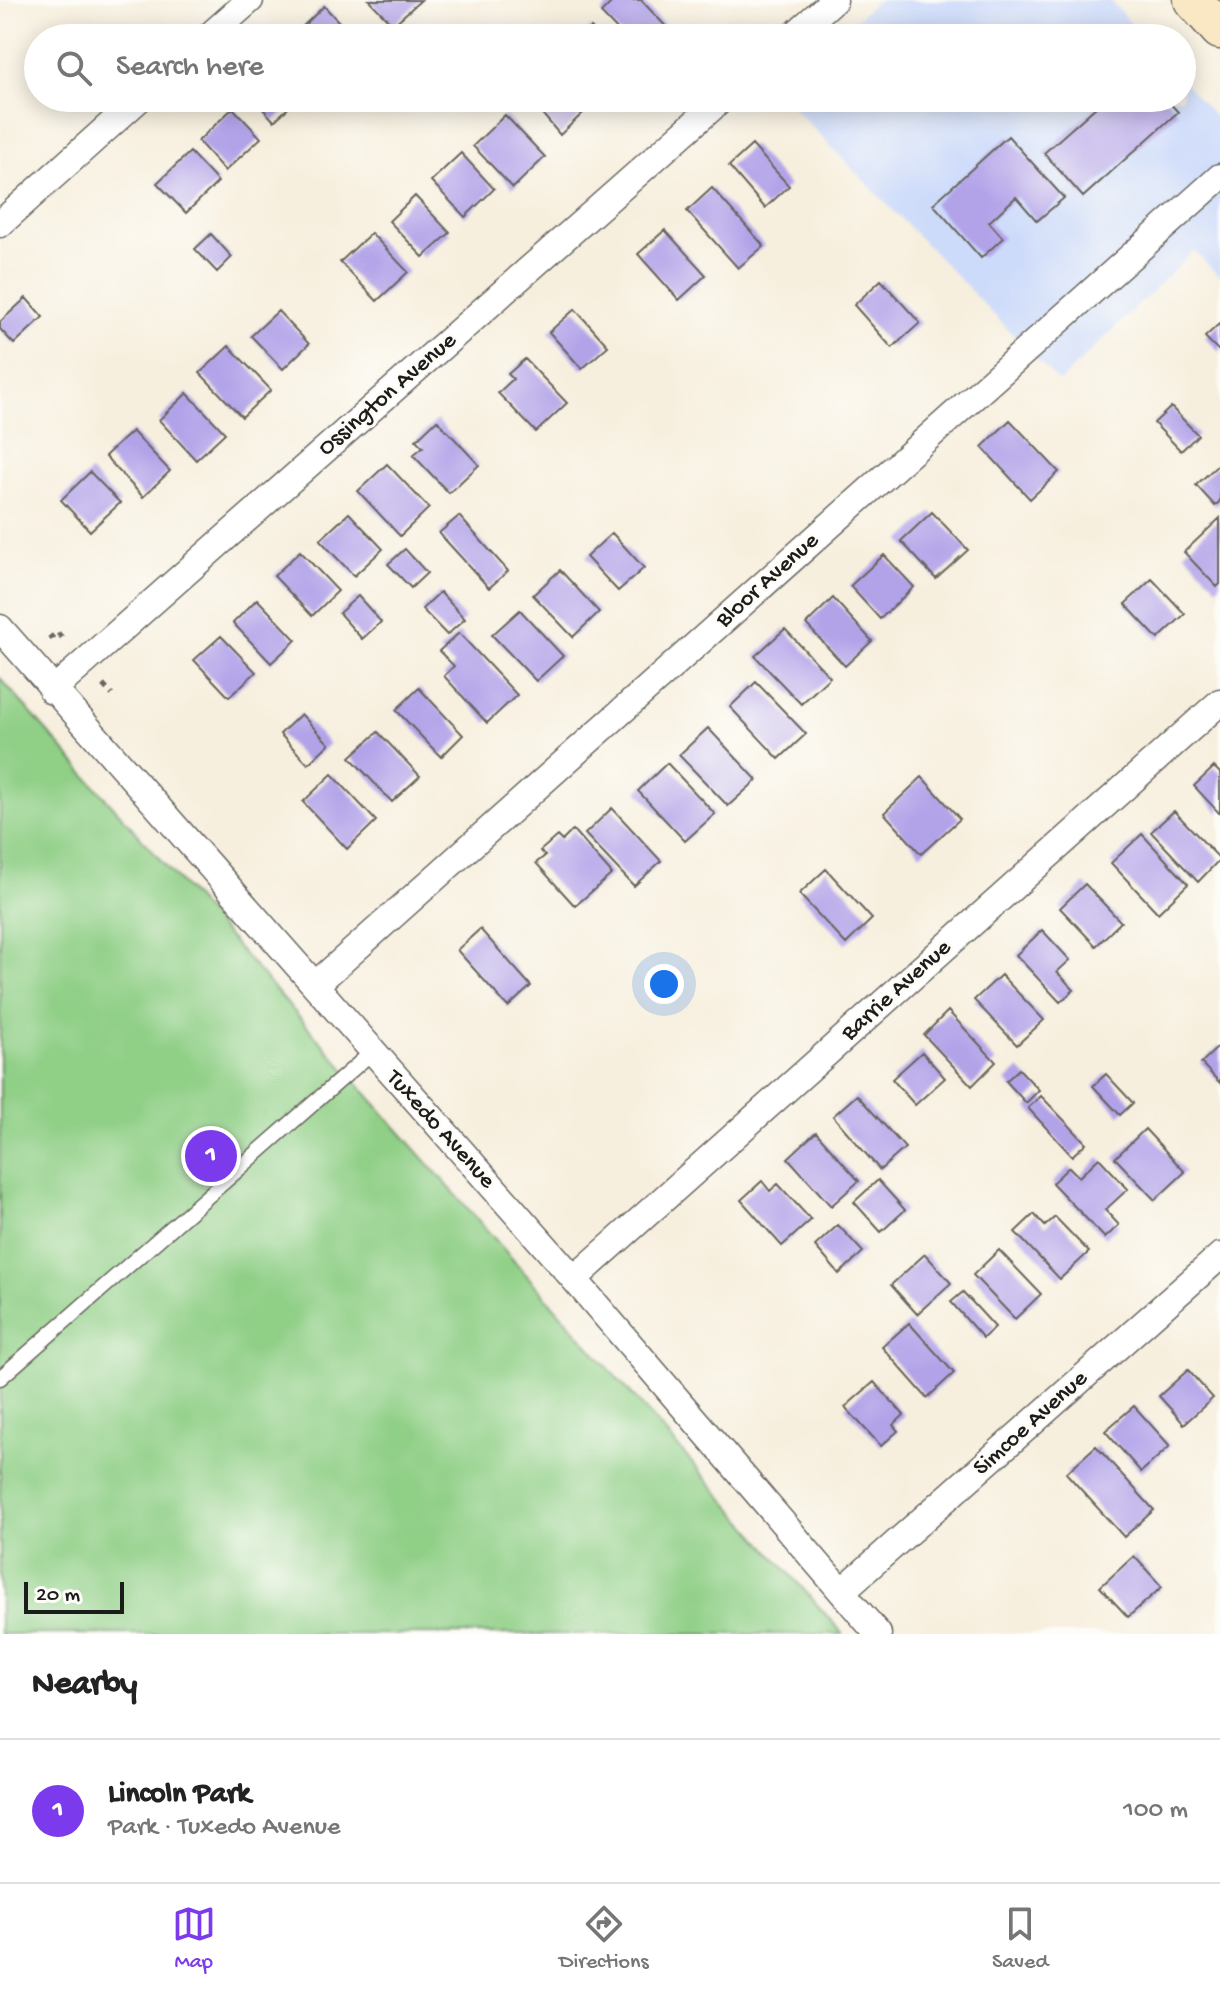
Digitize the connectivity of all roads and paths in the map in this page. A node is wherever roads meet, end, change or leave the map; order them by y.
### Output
1 (250, 0) edge
2 (834, 0) edge
3 (223, 24) edge
4 (807, 24) edge
5 (124, 112) edge
6 (707, 112) edge
7 (1220, 177) edge
8 (0, 224) edge
9 (0, 628) edge
10 (52, 691) junction
11 (1220, 702) edge
12 (315, 985) junction
13 (371, 1053) junction
14 (1220, 1256) edge
15 (574, 1279) junction
16 (0, 1378) edge
17 (842, 1591) junction
18 (878, 1634) edge

1 - 3 street
2 - 4 street
5 - 8 street
6 - 10 street, Ossington Avenue
7 - 12 street, Bloor Avenue
9 - 10 street, Tuxedo Avenue
10 - 12 street, Tuxedo Avenue
11 - 15 street, Barrie Avenue
12 - 13 street, Tuxedo Avenue
13 - 15 street, Tuxedo Avenue
13 - 16 lane
14 - 17 street, Simcoe Avenue
15 - 17 street, Tuxedo Avenue
17 - 18 street, Tuxedo Avenue

